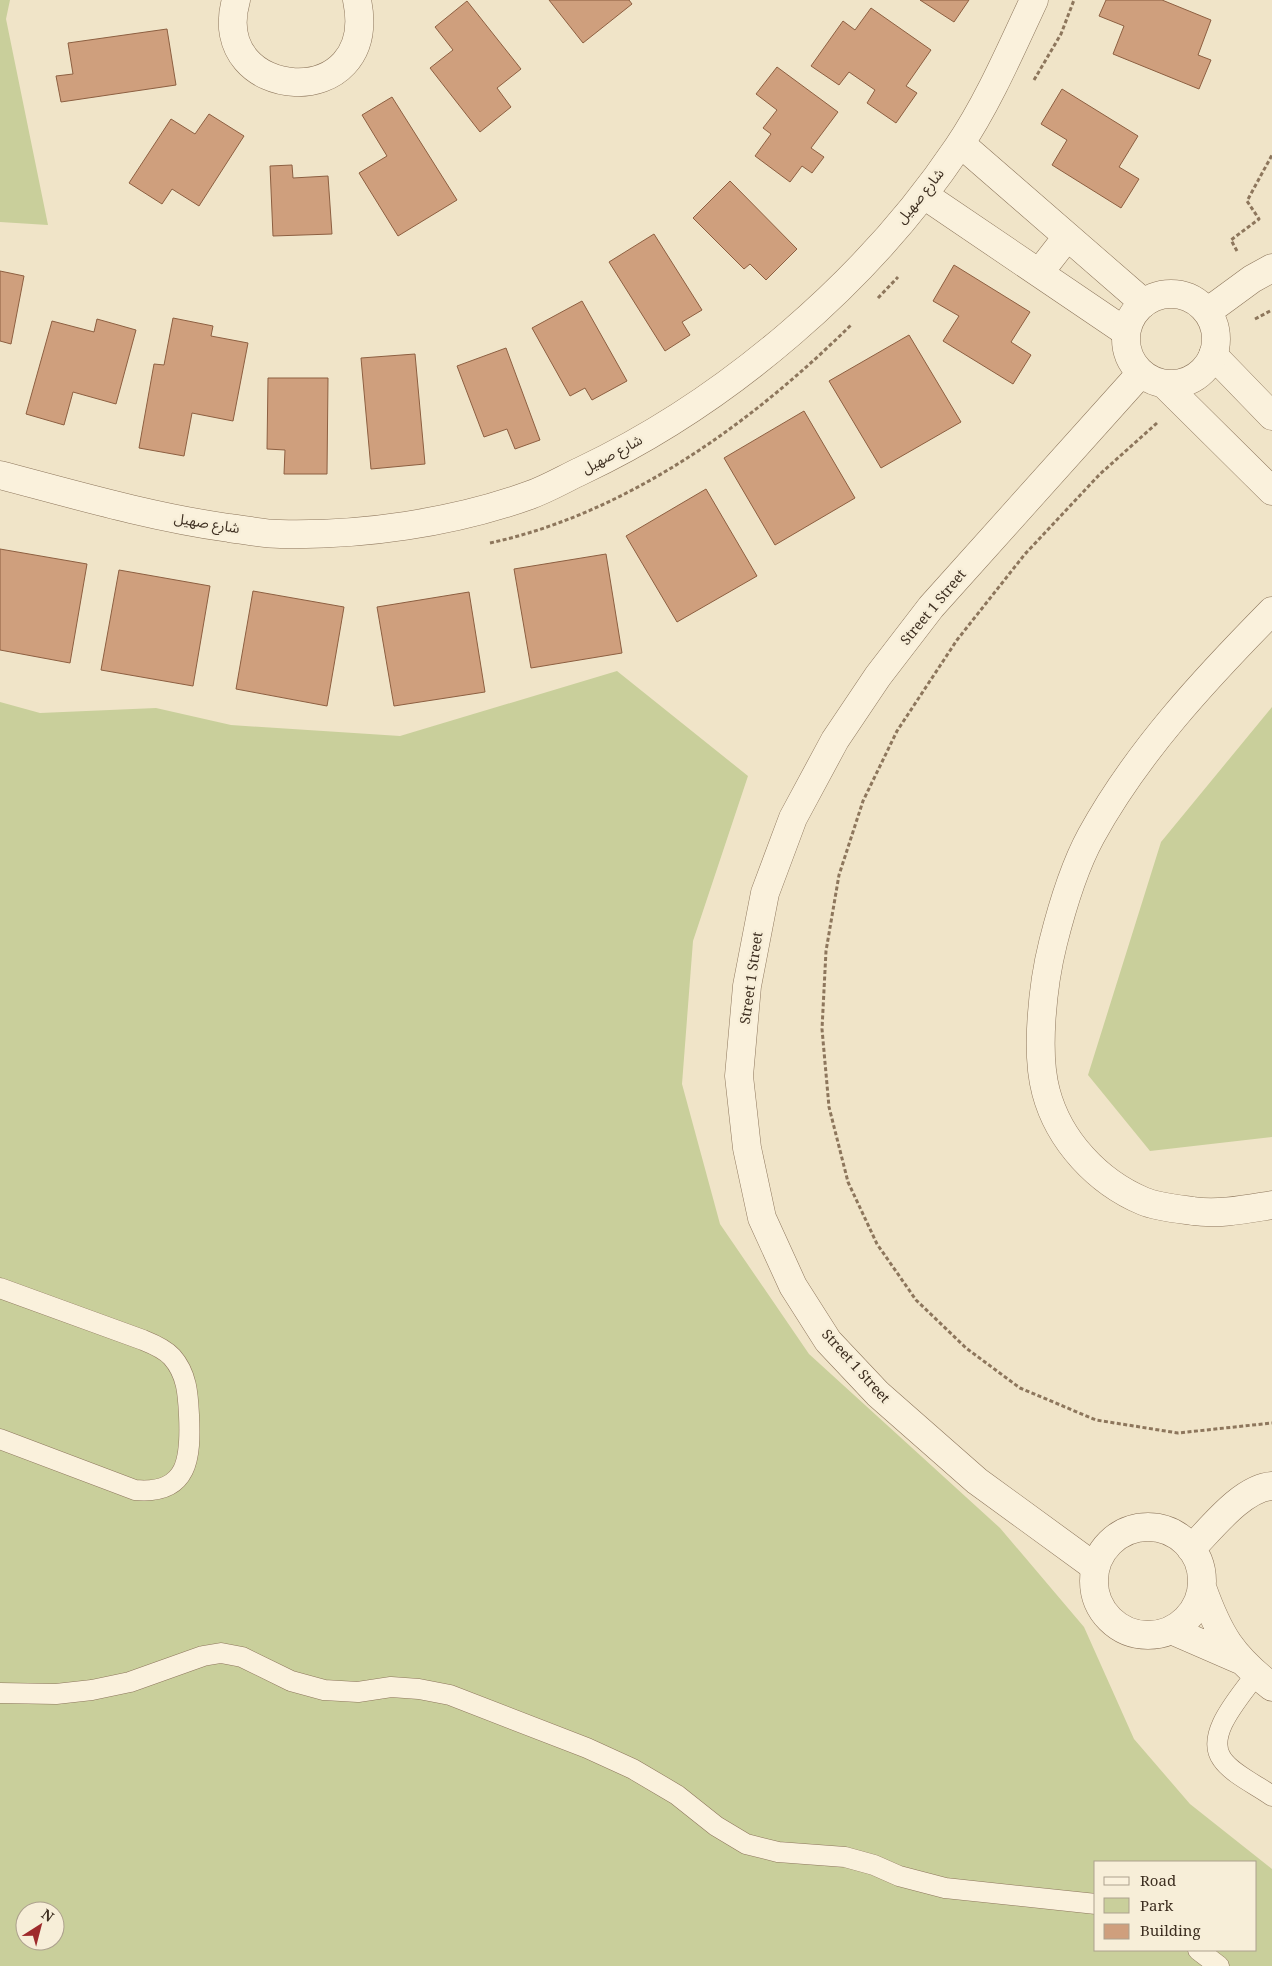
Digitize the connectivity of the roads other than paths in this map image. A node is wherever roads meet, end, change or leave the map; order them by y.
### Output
1 (236, 0) edge
2 (358, 0) edge
3 (1034, 0) edge
4 (961, 144) junction
5 (924, 195) junction
6 (1067, 237) junction
7 (1039, 273) junction
8 (1262, 273) edge
9 (1144, 303) junction
10 (1207, 312) junction
11 (1126, 332) junction
12 (1213, 355) junction
13 (1162, 386) junction
14 (1272, 416) edge
15 (0, 475) edge
16 (1272, 491) edge
17 (1272, 611) edge
18 (1272, 1205) edge
19 (0, 1288) edge
20 (0, 1439) edge
21 (1272, 1486) edge
22 (1191, 1549) junction
23 (1095, 1567) junction
24 (1202, 1587) junction
25 (1171, 1630) junction
26 (1256, 1674) edge
27 (0, 1692) edge
28 (1272, 1796) edge
29 (1094, 1904) edge
30 (1199, 1951) edge
31 (1219, 1966) edge

1 - 2 street
3 - 4 street, شارع صهيل
4 - 5 street, شارع صهيل
4 - 6 street
5 - 7 street
5 - 15 street, شارع صهيل
6 - 7 street
6 - 9 street
7 - 11 street
8 - 10 street
9 - 10 street
9 - 11 street
10 - 12 street
11 - 13 street
12 - 13 street
12 - 14 street
13 - 16 street
13 - 23 street, Street 1 Street
17 - 18 street
19 - 20 lane
21 - 22 street
22 - 23 street
22 - 24 street
23 - 25 street
24 - 25 street
24 - 26 street
25 - 26 street
26 - 28 lane
27 - 29 lane
30 - 31 lane

